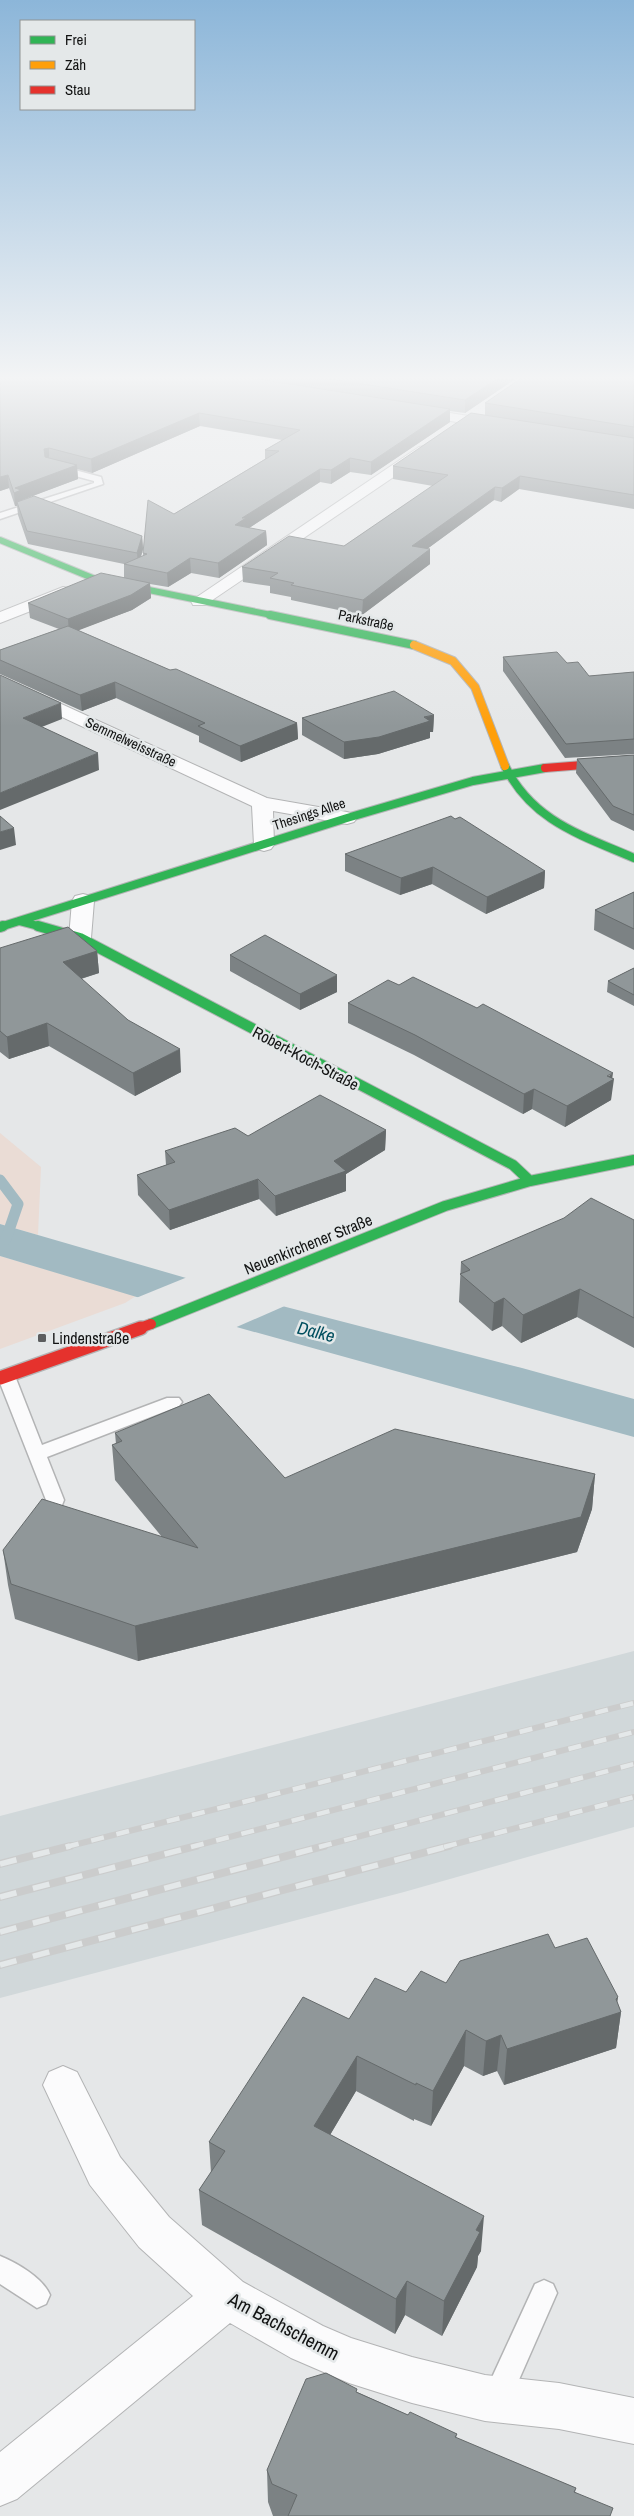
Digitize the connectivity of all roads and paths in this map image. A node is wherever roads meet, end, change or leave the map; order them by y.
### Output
1 (73, 492) edge
2 (361, 492) edge
3 (0, 516) edge
4 (0, 540) edge
5 (95, 579) junction
6 (199, 601) junction
7 (0, 618) edge
8 (0, 681) edge
9 (634, 761) edge
10 (507, 773) junction
11 (262, 803) junction
12 (347, 818) junction
13 (264, 845) junction
14 (634, 858) edge
15 (83, 901) junction
16 (19, 921) junction
17 (0, 927) edge
18 (80, 938) junction
19 (634, 1160) edge
20 (530, 1181) junction
21 (3, 1377) edge
22 (174, 1402) dead end
23 (37, 1454) junction
24 (55, 1500) dead end
25 (63, 2085) dead end
26 (0, 2269) edge
27 (544, 2294) dead end
28 (38, 2295) dead end
29 (227, 2297) junction
30 (496, 2399) junction
31 (634, 2421) edge
32 (0, 2482) edge

1 - 3 lane
2 - 6 street
4 - 5 street, Parkstraße
5 - 6 street, Parkstraße
5 - 7 street
6 - 10 street, Parkstraße
8 - 11 street, Semmelweisstraße
9 - 10 street, Thesings Allee
10 - 12 street, Thesings Allee
10 - 14 street, Parkstraße
11 - 12 street, Semmelweisstraße
11 - 13 street
12 - 13 street, Thesings Allee
13 - 15 street, Thesings Allee
15 - 16 street, Thesings Allee
15 - 18 street
16 - 17 street, Thesings Allee
16 - 18 street, Robert-Koch-Straße
18 - 20 street, Robert-Koch-Straße
19 - 20 street, Neuenkirchener Straße
20 - 21 street, Neuenkirchener Straße
21 - 23 lane
22 - 23 lane
23 - 24 lane
25 - 29 street, Am Bachschemm
26 - 28 lane
27 - 30 lane
29 - 30 street, Am Bachschemm
29 - 32 street
30 - 31 street, Am Bachschemm

